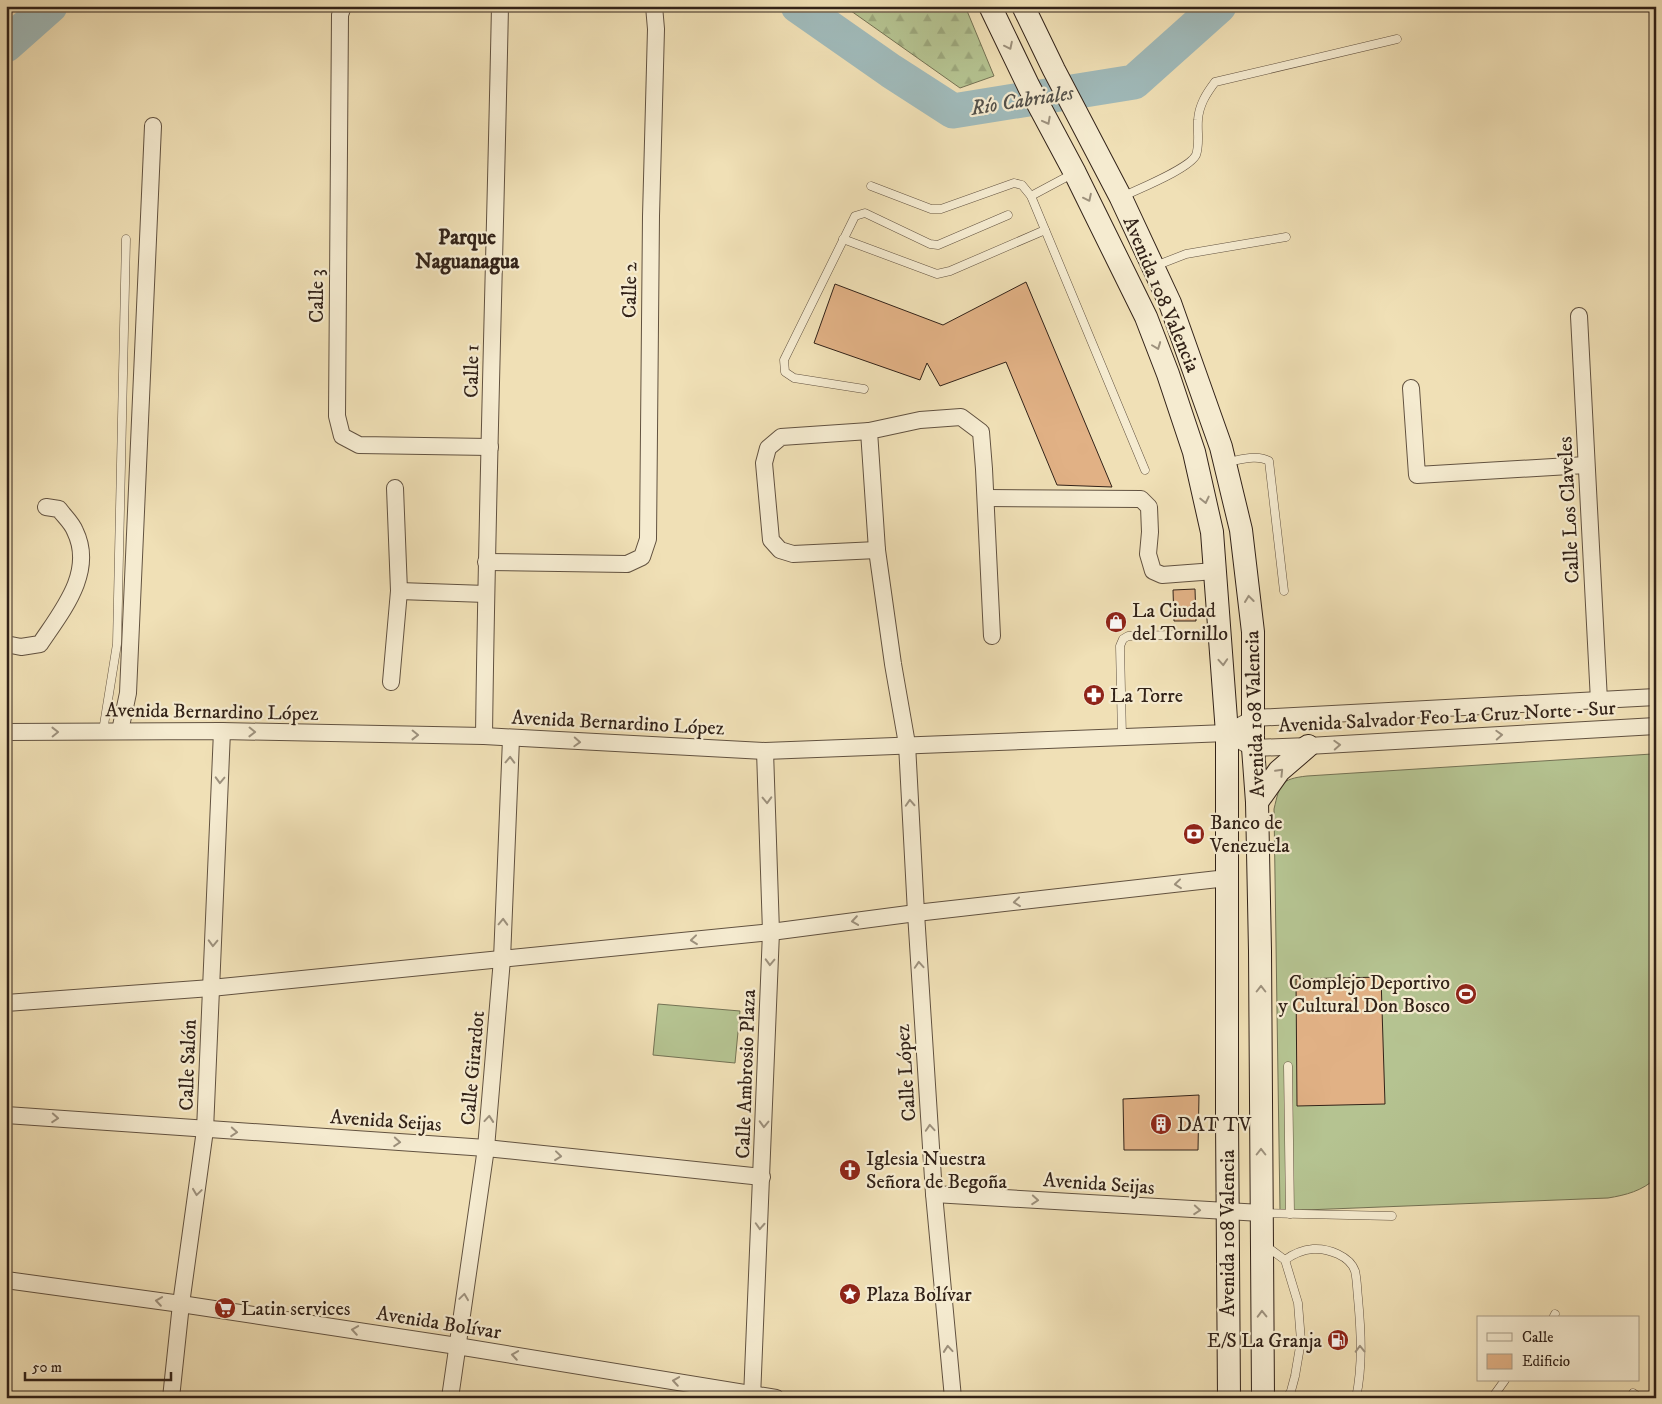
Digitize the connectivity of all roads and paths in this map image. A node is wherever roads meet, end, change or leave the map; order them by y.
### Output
1 (343, 6) edge
2 (500, 6) edge
3 (654, 6) edge
4 (990, 6) edge
5 (1023, 6) edge
6 (1398, 38) dead end
7 (153, 126) dead end
8 (1070, 164) junction
9 (871, 186) dead end
10 (1031, 196) junction
11 (1120, 198) junction
12 (1008, 215) dead end
13 (1044, 230) junction
14 (1286, 237) dead end
15 (843, 238) junction
16 (126, 240) dead end
17 (1153, 267) junction
18 (1579, 316) dead end
19 (1411, 388) dead end
20 (864, 389) dead end
21 (869, 430) junction
22 (490, 447) junction
23 (1225, 462) junction
24 (1586, 465) junction
25 (1145, 470) dead end
26 (395, 488) dead end
27 (986, 498) junction
28 (46, 507) dead end
29 (877, 550) junction
30 (486, 562) junction
31 (1215, 571) junction
32 (399, 591) junction
33 (1284, 591) dead end
34 (486, 594) junction
35 (1221, 634) junction
36 (992, 636) dead end
37 (6, 644) edge
38 (390, 682) dead end
39 (1656, 697) edge
40 (1599, 701) junction
41 (1254, 718) junction
42 (1656, 726) edge
43 (103, 731) junction
44 (120, 731) junction
45 (6, 732) edge
46 (222, 732) junction
47 (1227, 733) junction
48 (484, 736) junction
49 (1122, 737) junction
50 (511, 738) junction
51 (908, 744) junction
52 (1308, 746) junction
53 (1253, 748) junction
54 (765, 751) junction
55 (1257, 802) junction
56 (1226, 878) junction
57 (916, 913) junction
58 (771, 932) junction
59 (502, 959) junction
60 (211, 988) junction
61 (6, 1003) edge
62 (1288, 1066) dead end
63 (6, 1115) edge
64 (205, 1130) junction
65 (486, 1148) junction
66 (762, 1177) junction
67 (934, 1194) junction
68 (1227, 1212) junction
69 (1262, 1213) junction
70 (1290, 1214) junction
71 (1392, 1216) dead end
72 (1261, 1242) junction
73 (1285, 1260) junction
74 (6, 1280) edge
75 (181, 1304) junction
76 (457, 1346) junction
77 (1504, 1382) edge
78 (1633, 1392) dead end
79 (752, 1396) edge
80 (171, 1398) edge
81 (450, 1398) edge
82 (776, 1398) edge
83 (953, 1398) edge
84 (1229, 1398) edge
85 (1263, 1398) edge
86 (1287, 1398) edge
87 (1356, 1398) edge
88 (1492, 1398) edge
89 (1640, 1398) edge

1 - 22 street, Calle 3
2 - 22 street, Calle 1
3 - 30 street, Calle 2
4 -> 8 street, Avenida 108 Valencia
5 - 11 street, Avenida 108 Valencia
6 - 11 lane
7 - 44 street
8 - 10 lane
8 -> 31 street, Avenida 108 Valencia
9 - 10 lane
10 - 13 lane
11 - 17 street, Avenida 108 Valencia
12 - 15 lane
13 - 15 lane
13 - 25 lane
14 - 17 lane
15 - 20 lane
16 - 43 lane
17 - 23 street, Avenida 108 Valencia
18 - 24 street, Calle Los Claveles
19 - 24 street
21 - 27 street
21 - 29 street, Calle López
21 - 29 street
22 - 30 street, Calle 1
23 - 33 lane
41 -> 23 street, Avenida 108 Valencia
24 - 40 street, Calle Los Claveles
26 - 32 street
27 - 31 street
27 - 36 street
28 - 37 street
29 - 51 street, Calle López
30 - 34 street, Calle 1
31 - 35 street, Avenida 108 Valencia
32 - 34 street
32 - 38 street
34 - 48 street, Calle 1
35 -> 47 street, Avenida 108 Valencia
35 - 49 lane
39 - 40 street, Avenida Salvador Feo La Cruz Norte - Sur
40 - 41 street, Avenida Salvador Feo La Cruz Norte - Sur
41 - 47 street, Avenida Salvador Feo La Cruz Norte - Sur
41 - 53 street, Avenida 108 Valencia
52 -> 42 street, Avenida Salvador Feo La Cruz Norte - Sur
43 - 44 street, Avenida Bernardino López
45 -> 43 street, Avenida Bernardino López
44 - 46 street, Avenida Bernardino López
46 -> 48 street, Avenida Bernardino López
46 -> 60 street, Calle Salón
47 - 49 street, Avenida Bernardino López
47 - 53 street, Avenida Salvador Feo La Cruz Norte - Sur
47 - 56 street, Avenida 108 Valencia
48 - 50 street, Avenida Bernardino López
49 - 51 street, Avenida Bernardino López
50 -> 54 street, Avenida Bernardino López
59 -> 50 street, Calle Girardot
51 - 54 street, Avenida Bernardino López
57 -> 51 street, Calle López
52 - 53 street, Avenida Salvador Feo La Cruz Norte - Sur
55 -> 52 street
53 - 55 street, Avenida 108 Valencia
54 -> 58 street, Calle Ambrosio Plaza
69 -> 55 street, Avenida 108 Valencia
56 -> 57 street
56 - 68 street, Avenida 108 Valencia
57 -> 58 street
67 -> 57 street, Calle López
58 -> 59 street
58 -> 66 street, Calle Ambrosio Plaza
59 - 60 street
65 -> 59 street, Calle Girardot
60 - 61 street
60 - 64 street, Calle Salón
62 - 70 lane
63 -> 64 street, Avenida Seijas
64 -> 65 street, Avenida Seijas
64 -> 75 street, Calle Salón
65 -> 66 street, Avenida Seijas
76 -> 65 street, Calle Girardot
66 -> 79 street, Calle Ambrosio Plaza
67 -> 68 street, Avenida Seijas
83 -> 67 street, Calle López
68 - 69 street, Avenida Seijas
68 - 84 street, Avenida 108 Valencia
69 - 70 lane
69 - 72 street, Avenida 108 Valencia
70 - 71 lane
72 - 73 lane
85 -> 72 street, Avenida 108 Valencia
73 - 86 lane
87 -> 73 lane
75 -> 74 street, Avenida Bolívar
76 -> 75 street, Avenida Bolívar
75 - 80 street, Calle Salón
79 -> 76 street, Avenida Bolívar
76 - 81 street, Calle Girardot
77 - 88 lane
78 - 89 lane
79 - 82 street, Avenida Bolívar

